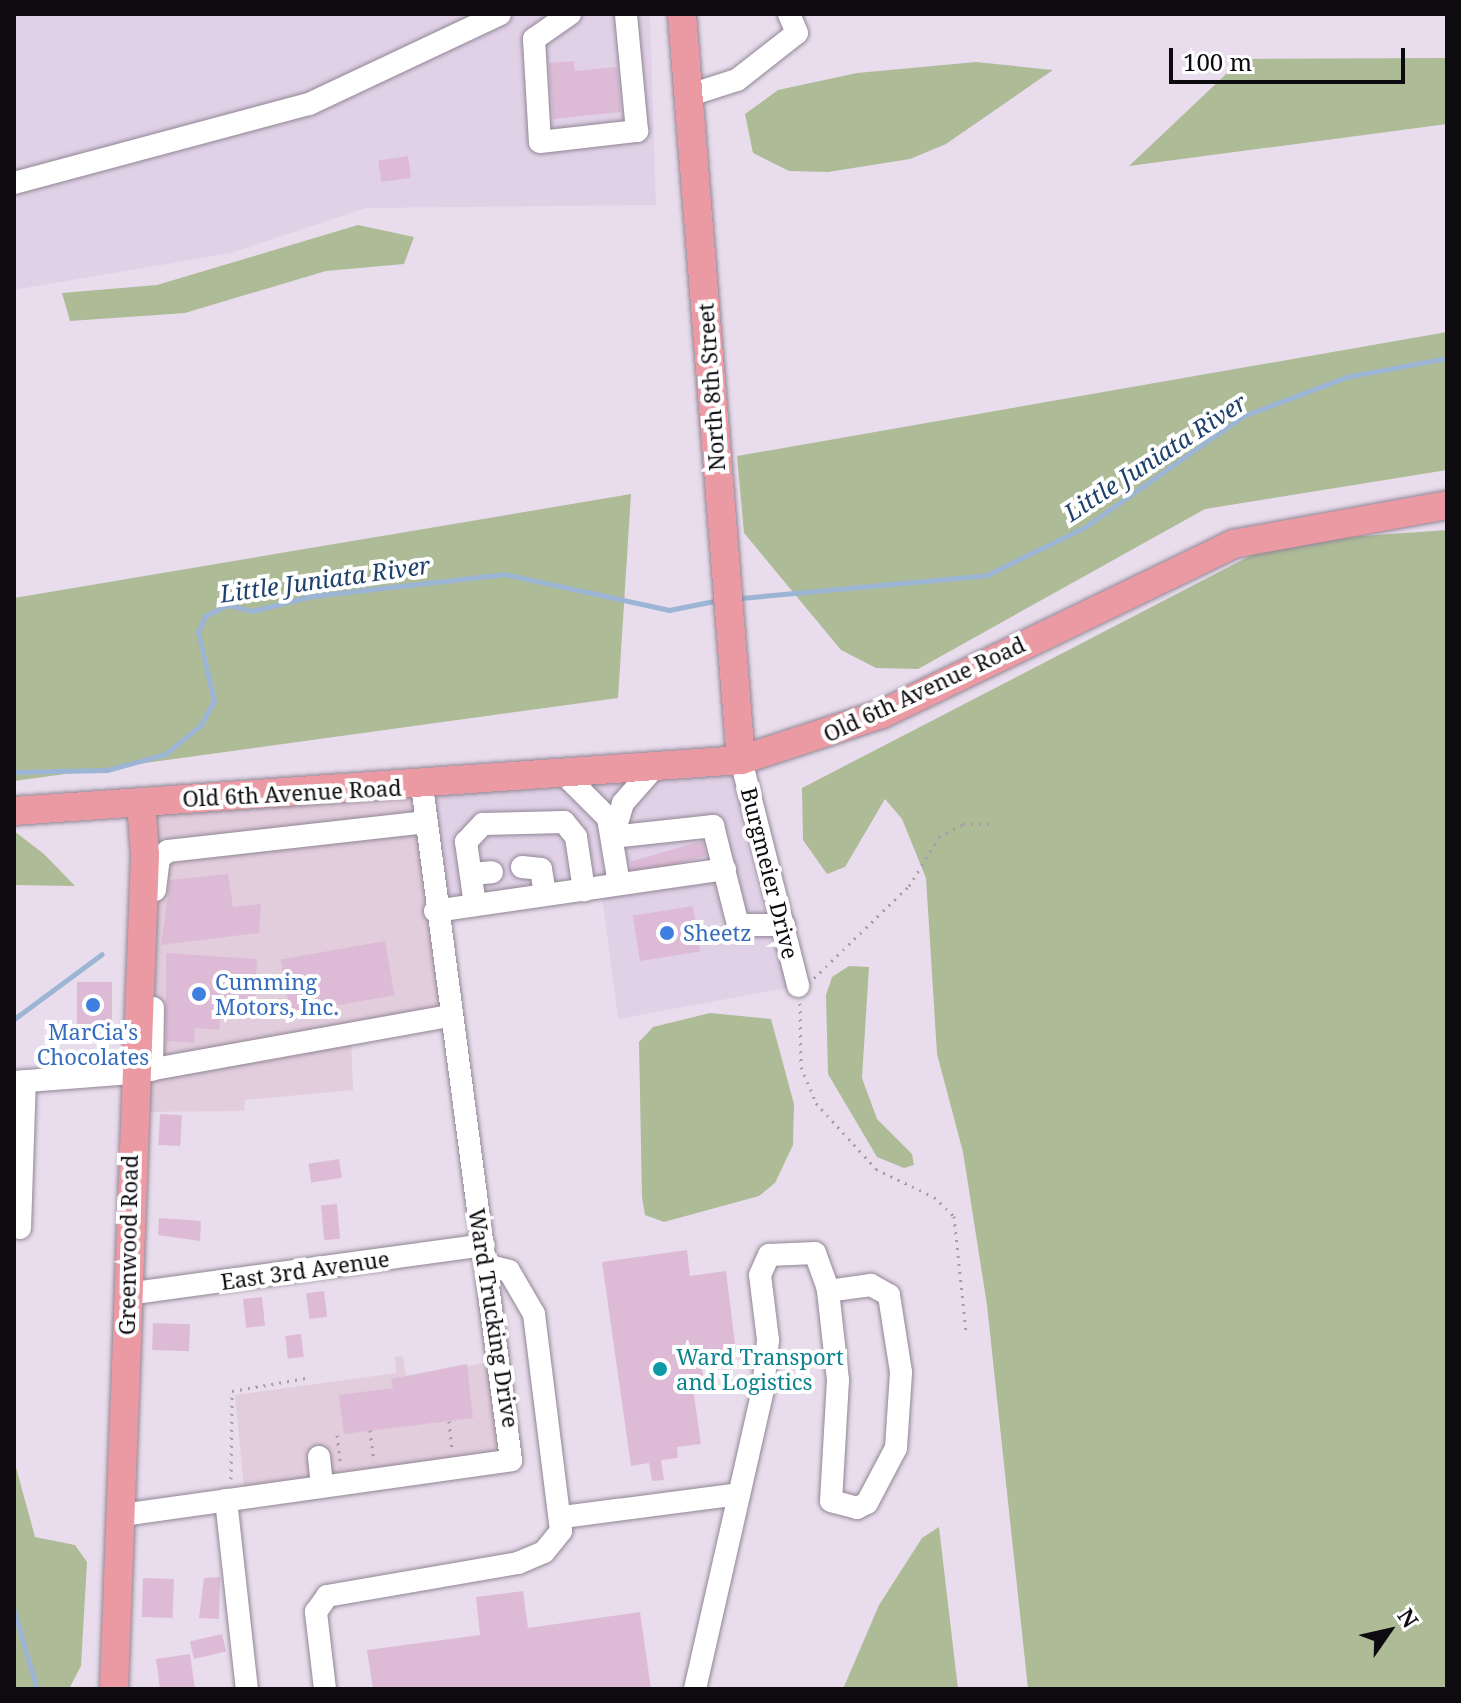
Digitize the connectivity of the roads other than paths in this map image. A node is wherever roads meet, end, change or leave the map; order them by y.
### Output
1 (500, 14) edge
2 (570, 14) edge
3 (626, 14) edge
4 (682, 14) edge
5 (789, 14) edge
6 (690, 95) junction
7 (14, 183) edge
8 (1447, 505) edge
9 (741, 760) junction
10 (652, 770) junction
11 (567, 777) junction
12 (422, 786) junction
13 (141, 802) junction
14 (14, 811) edge
15 (426, 822) junction
16 (612, 837) junction
17 (522, 867) dead end
18 (725, 869) junction
19 (619, 884) junction
20 (584, 890) junction
21 (545, 895) junction
22 (475, 905) junction
23 (435, 911) junction
24 (784, 925) junction
25 (798, 986) road end
26 (449, 1016) junction
27 (142, 1072) junction
28 (20, 1081) edge
29 (20, 1228) dead end
30 (485, 1255) junction
31 (828, 1291) junction
32 (127, 1294) junction
33 (319, 1457) dead end
34 (322, 1486) junction
35 (739, 1494) junction
36 (229, 1500) junction
37 (122, 1515) junction
38 (563, 1517) junction
39 (114, 1689) edge
40 (247, 1689) edge
41 (325, 1689) edge
42 (695, 1689) edge

1 - 7 street
2 - 3 street
4 - 6 main road, North 8th Street
5 - 6 street
6 - 9 main road, North 8th Street
8 - 9 main road, Old 6th Avenue Road
9 - 10 main road, Old 6th Avenue Road
9 - 24 street, Burgmeier Drive
10 - 11 main road, Old 6th Avenue Road
10 - 16 street
11 - 12 main road, Old 6th Avenue Road
11 - 16 street
12 - 13 main road, Old 6th Avenue Road
12 - 15 street, Ward Trucking Drive
13 - 14 main road, Old 6th Avenue Road
13 - 27 main road, Greenwood Road
15 - 23 street, Ward Trucking Drive
15 - 27 street
16 - 18 street
16 - 19 street
17 - 21 street
18 - 19 street
18 - 24 street
19 - 20 street
20 - 21 street
20 - 22 street
21 - 22 street
22 - 23 street
23 - 26 street, Ward Trucking Drive
24 - 25 street, Burgmeier Drive
26 - 27 street
26 - 30 street, Ward Trucking Drive
27 - 28 street
27 - 32 main road, Greenwood Road
28 - 29 street
30 - 32 street, East 3rd Avenue
30 - 34 street, Ward Trucking Drive
30 - 38 street
31 - 31 street
31 - 35 street
32 - 37 main road, Greenwood Road
33 - 34 street
34 - 36 street, Ward Trucking Drive
35 - 38 street
35 - 42 street
36 - 37 street, Ward Trucking Drive
36 - 40 street
37 - 39 main road, Greenwood Road
38 - 41 street

